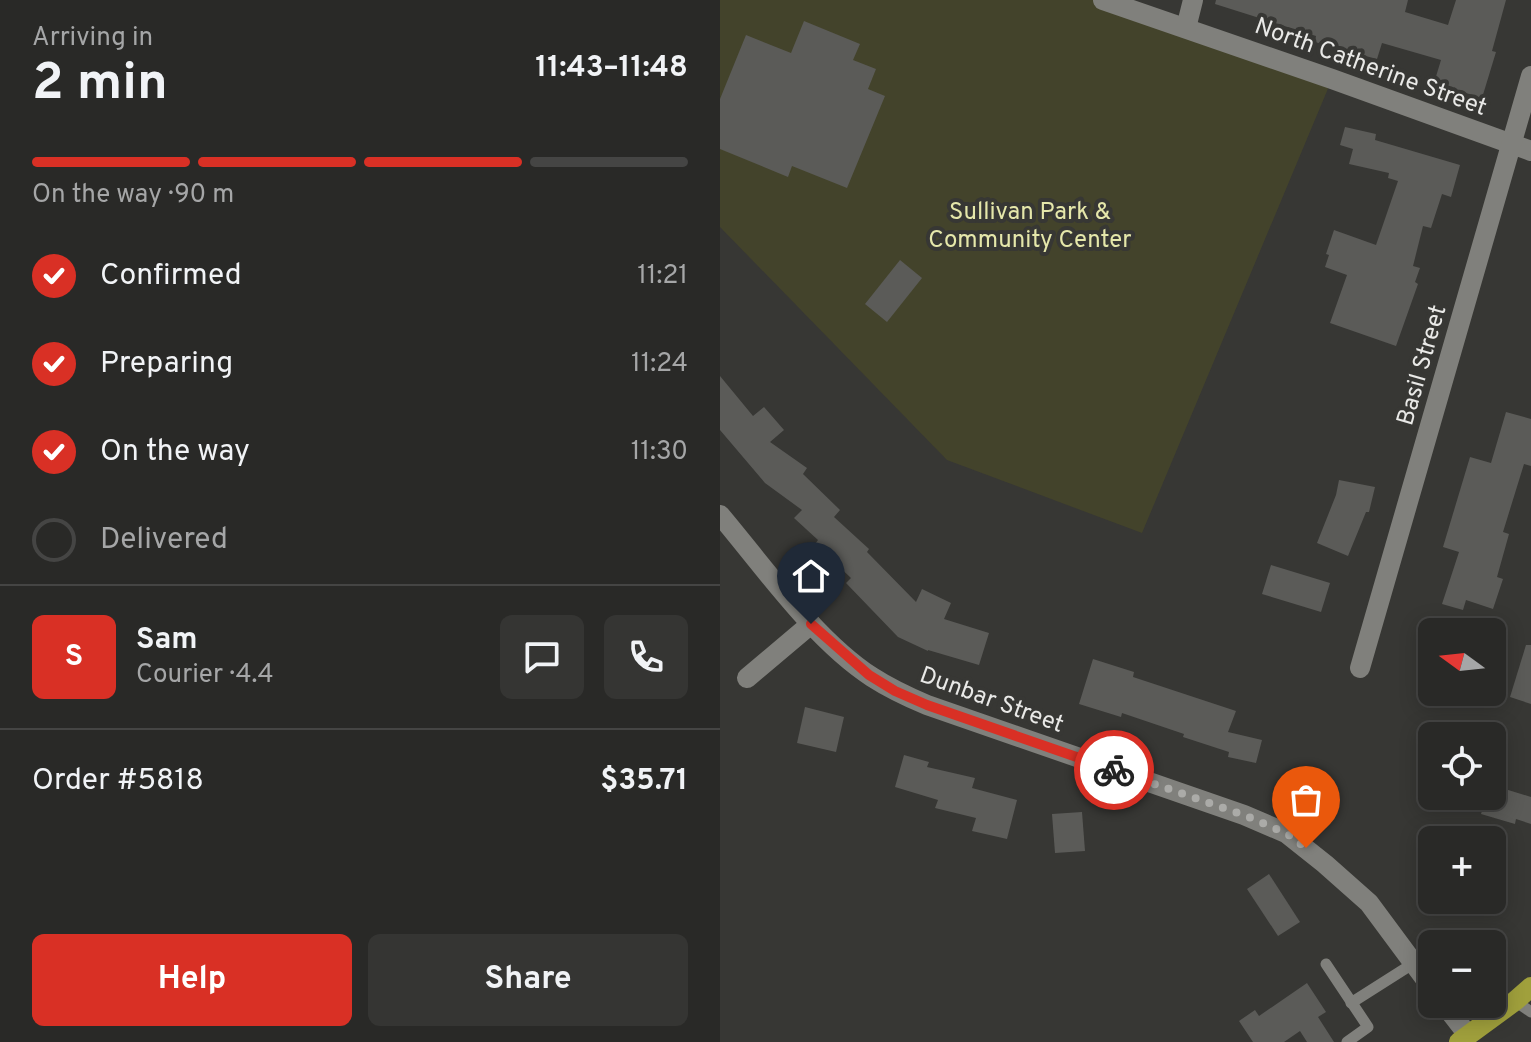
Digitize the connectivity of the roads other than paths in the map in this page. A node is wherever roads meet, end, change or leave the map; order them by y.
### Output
1 (1103, 0) edge
2 (1193, 0) edge
3 (1186, 28) junction
4 (1531, 76) edge
5 (1522, 147) edge
6 (720, 515) edge
7 (811, 624) junction
8 (1360, 668) dead end
9 (747, 678) dead end
10 (1414, 963) junction
11 (1326, 964) dead end
12 (1418, 969) edge
13 (1531, 987) edge
14 (1351, 1003) junction
15 (1523, 1007) edge
16 (1452, 1018) edge
17 (1463, 1039) edge
18 (1347, 1042) edge

1 - 3 street, North Catherine Street
2 - 3 street
3 - 5 street, North Catherine Street
4 - 5 street, Basil Street
5 - 8 street, Basil Street
6 - 7 street, Dunbar Street
7 - 9 street
7 - 10 street, Dunbar Street
10 - 12 street, Dunbar Street
10 - 14 lane
11 - 14 lane
13 - 15 main road
14 - 18 lane
15 - 17 main road
16 - 17 street

